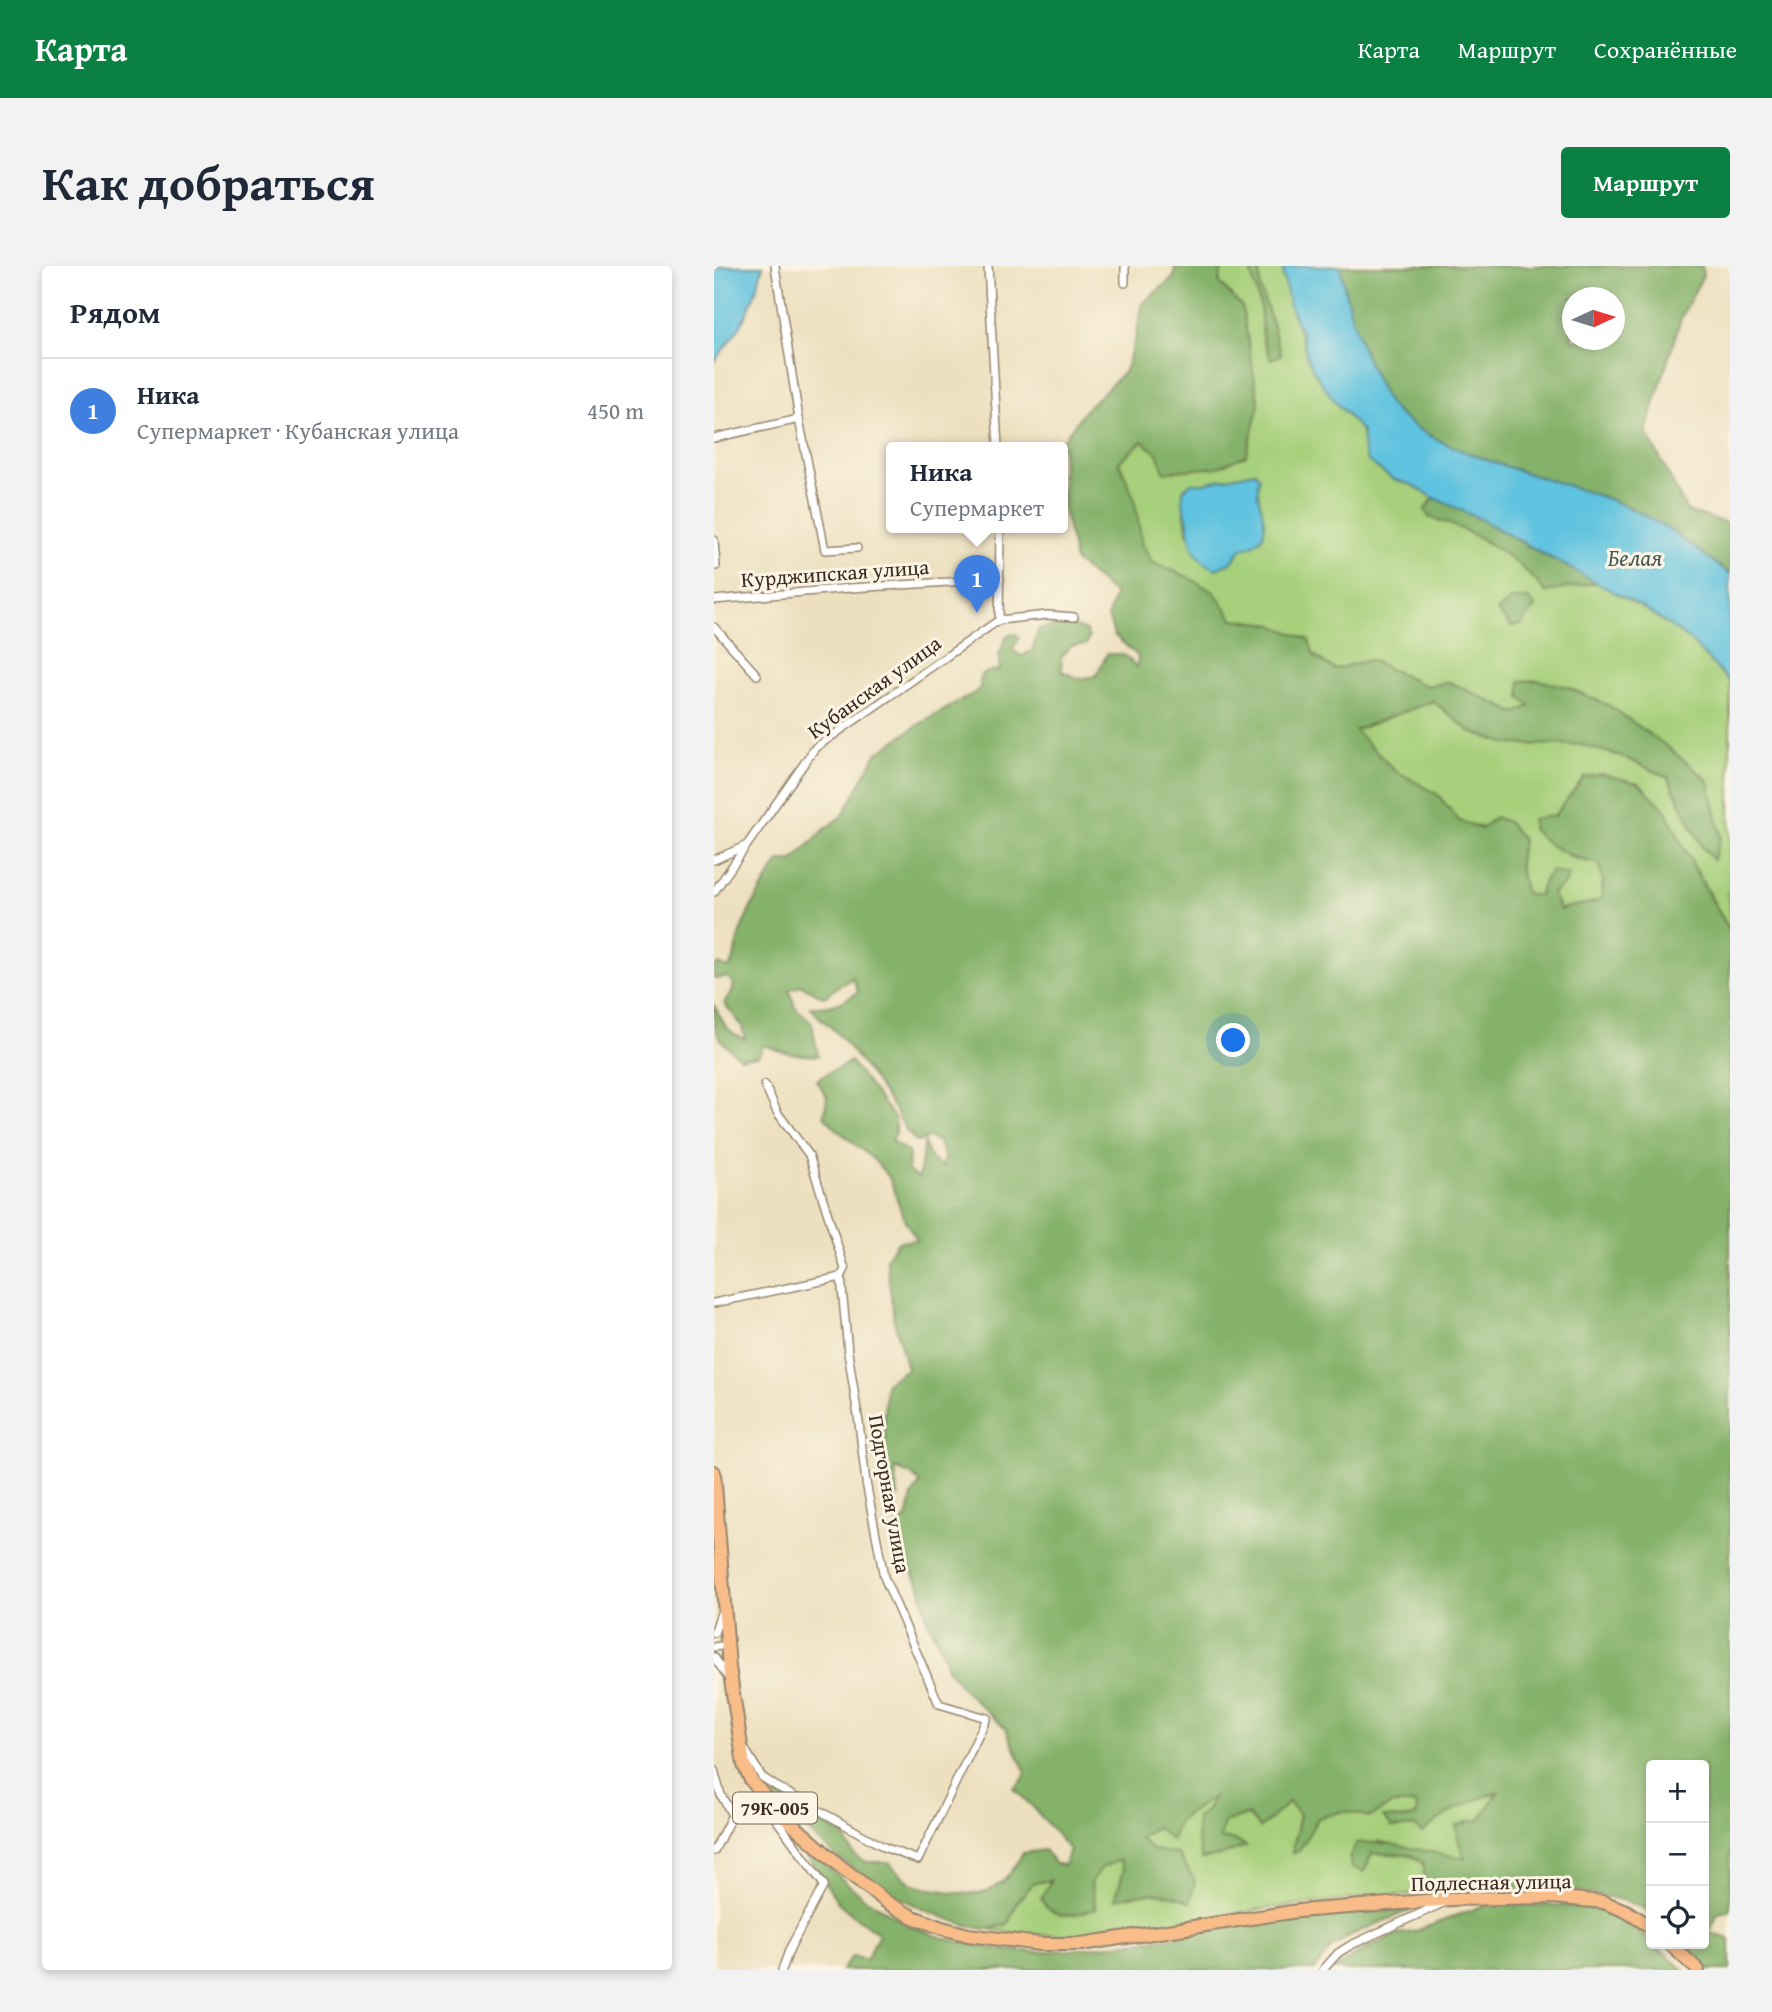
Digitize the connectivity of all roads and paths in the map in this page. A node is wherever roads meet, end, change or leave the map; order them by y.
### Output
1 (775, 266) edge
2 (988, 266) edge
3 (1125, 266) edge
4 (1125, 283) dead end
5 (799, 419) junction
6 (714, 438) edge
7 (998, 442) edge
8 (1000, 533) edge
9 (714, 540) edge
10 (858, 548) dead end
11 (716, 566) dead end
12 (1000, 579) junction
13 (714, 600) edge
14 (1074, 617) dead end
15 (999, 620) junction
16 (714, 627) edge
17 (757, 675) dead end
18 (745, 846) junction
19 (714, 860) edge
20 (714, 892) edge
21 (765, 1085) dead end
22 (841, 1277) junction
23 (714, 1303) edge
24 (714, 1472) edge
25 (724, 1602) junction
26 (714, 1633) edge
27 (721, 1646) edge
28 (714, 1657) edge
29 (732, 1693) junction
30 (740, 1742) junction
31 (714, 1770) edge
32 (732, 1815) junction
33 (714, 1851) edge
34 (1452, 1899) junction
35 (1646, 1924) edge
36 (1675, 1949) edge
37 (782, 1970) edge
38 (1323, 1970) edge
39 (1698, 1970) edge

1 - 5 street
2 - 7 street
3 - 4 street
5 - 6 street
5 - 10 street
8 - 12 street
9 - 11 street
12 - 13 street, Курджипская улица
12 - 15 street
14 - 15 street, Кубанская улица
15 - 18 street, Кубанская улица
16 - 17 street
18 - 19 street
18 - 20 street, Кубанская улица
21 - 22 street, Подгорная улица
22 - 23 street
22 - 30 street, Подгорная улица
24 - 25 main road, 79К-005
25 - 26 street
25 - 27 main road, 79К-005
27 - 29 main road, 79К-005
28 - 29 street
29 - 30 main road, 79К-005
30 - 34 main road, Подлесная улица / 79К-005
31 - 32 street
32 - 33 street
32 - 37 street
34 - 35 main road, Подлесная улица
34 - 38 street
36 - 39 main road

